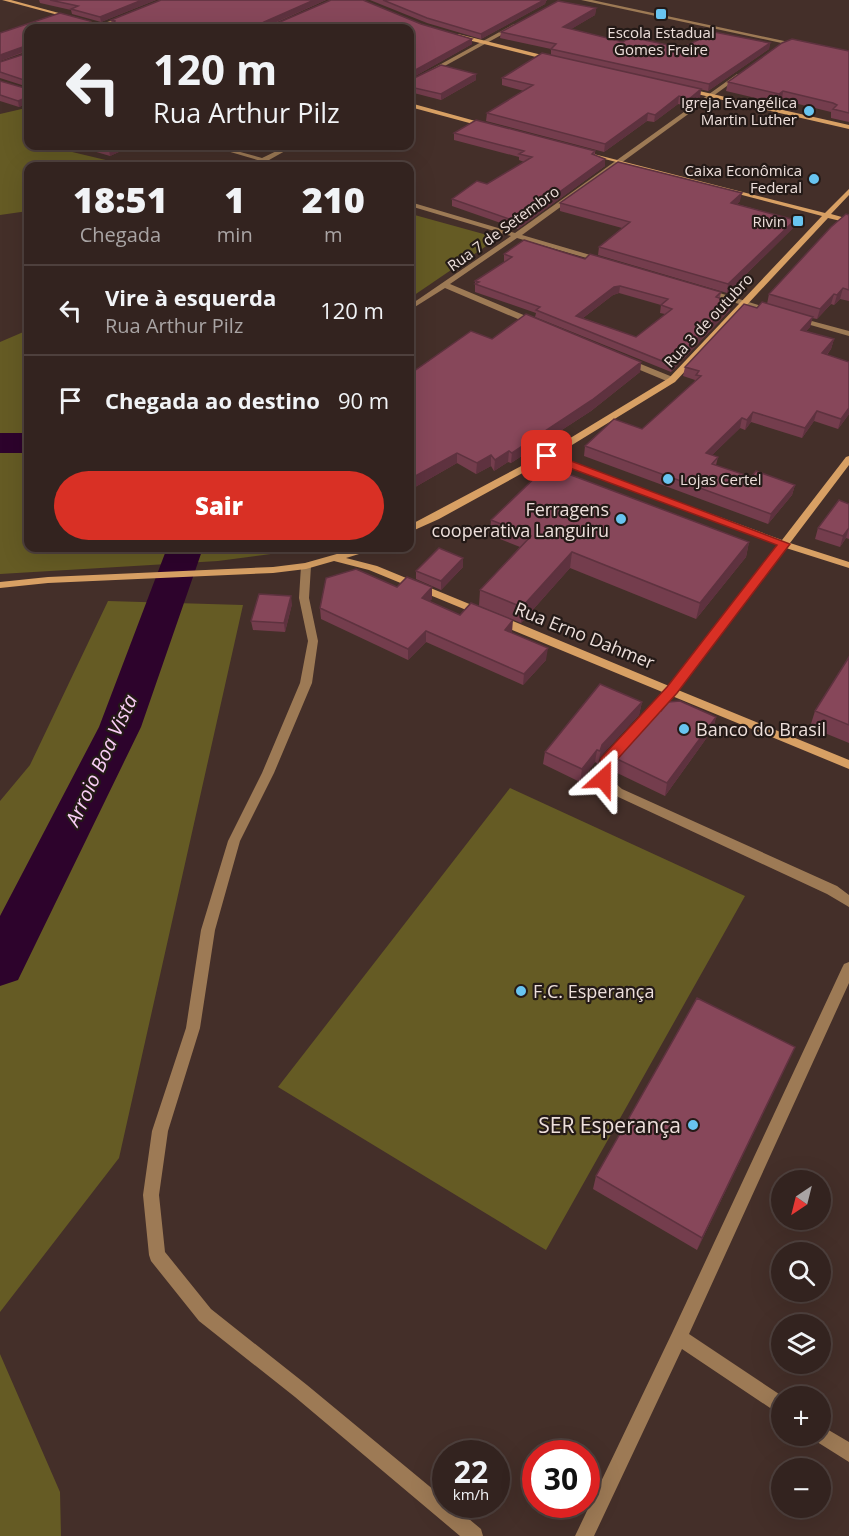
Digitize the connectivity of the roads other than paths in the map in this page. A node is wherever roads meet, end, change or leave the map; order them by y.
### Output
1 (5, 0) edge
2 (584, 0) edge
3 (134, 13) edge
4 (522, 21) edge
5 (88, 24) edge
6 (106, 24) edge
7 (453, 34) edge
8 (482, 43) junction
9 (786, 43) junction
10 (807, 46) edge
11 (776, 49) edge
12 (561, 61) edge
13 (747, 69) edge
14 (414, 81) edge
15 (675, 88) edge
16 (709, 96) junction
17 (414, 106) edge
18 (491, 127) edge
19 (849, 127) edge
20 (572, 148) edge
21 (227, 150) edge
22 (283, 150) edge
23 (263, 160) junction
24 (618, 161) junction
25 (270, 162) edge
26 (849, 191) edge
27 (414, 205) edge
28 (827, 215) junction
29 (849, 220) edge
30 (516, 236) junction
31 (608, 262) edge
32 (445, 285) junction
33 (699, 289) edge
34 (744, 303) junction
35 (414, 305) edge
36 (542, 326) edge
37 (849, 334) edge
38 (618, 358) edge
39 (672, 381) junction
40 (547, 456) junction
41 (849, 459) edge
42 (414, 527) edge
43 (784, 544) junction
44 (355, 552) edge
45 (370, 552) edge
46 (335, 558) junction
47 (849, 565) edge
48 (306, 566) junction
49 (373, 568) junction
50 (0, 585) edge
51 (672, 690) junction
52 (849, 765) edge
53 (849, 903) edge
54 (849, 968) edge
55 (679, 1336) junction
56 (771, 1399) edge
57 (831, 1441) edge
58 (849, 1453) edge
59 (474, 1536) edge
60 (584, 1536) edge

1 - 5 main road
2 - 9 street
3 - 6 street
4 - 8 street
7 - 8 main road
8 - 12 main road
8 - 14 street
9 - 10 street
9 - 11 street
13 - 16 street, Rua 7 de Setembro
15 - 16 main road
16 - 19 main road
16 - 24 street, Rua 7 de Setembro
17 - 18 main road
20 - 24 main road
21 - 23 street
22 - 23 street
23 - 25 street
24 - 28 main road
24 - 30 street, Rua 7 de Setembro
26 - 28 main road, Rua 3 de outubro
27 - 30 street
28 - 29 main road
28 - 34 main road, Rua 3 de outubro
30 - 31 street
30 - 32 street, Rua 7 de Setembro
32 - 35 street, Rua 7 de Setembro
32 - 36 street
33 - 34 street
34 - 37 street
34 - 39 main road, Rua 3 de outubro
38 - 39 street
39 - 40 main road, Rua 3 de outubro
40 - 42 main road, Rua 3 de outubro
40 - 43 main road
41 - 43 main road
43 - 47 main road
43 - 51 main road
44 - 46 main road
45 - 49 main road
46 - 48 main road
46 - 49 main road, Rua Erno Dahmer
48 - 50 main road
48 - 59 street
49 - 51 main road, Rua Erno Dahmer
51 - 52 main road, Rua Erno Dahmer
51 - 53 street
54 - 55 street
55 - 56 street
55 - 60 street
57 - 58 street

